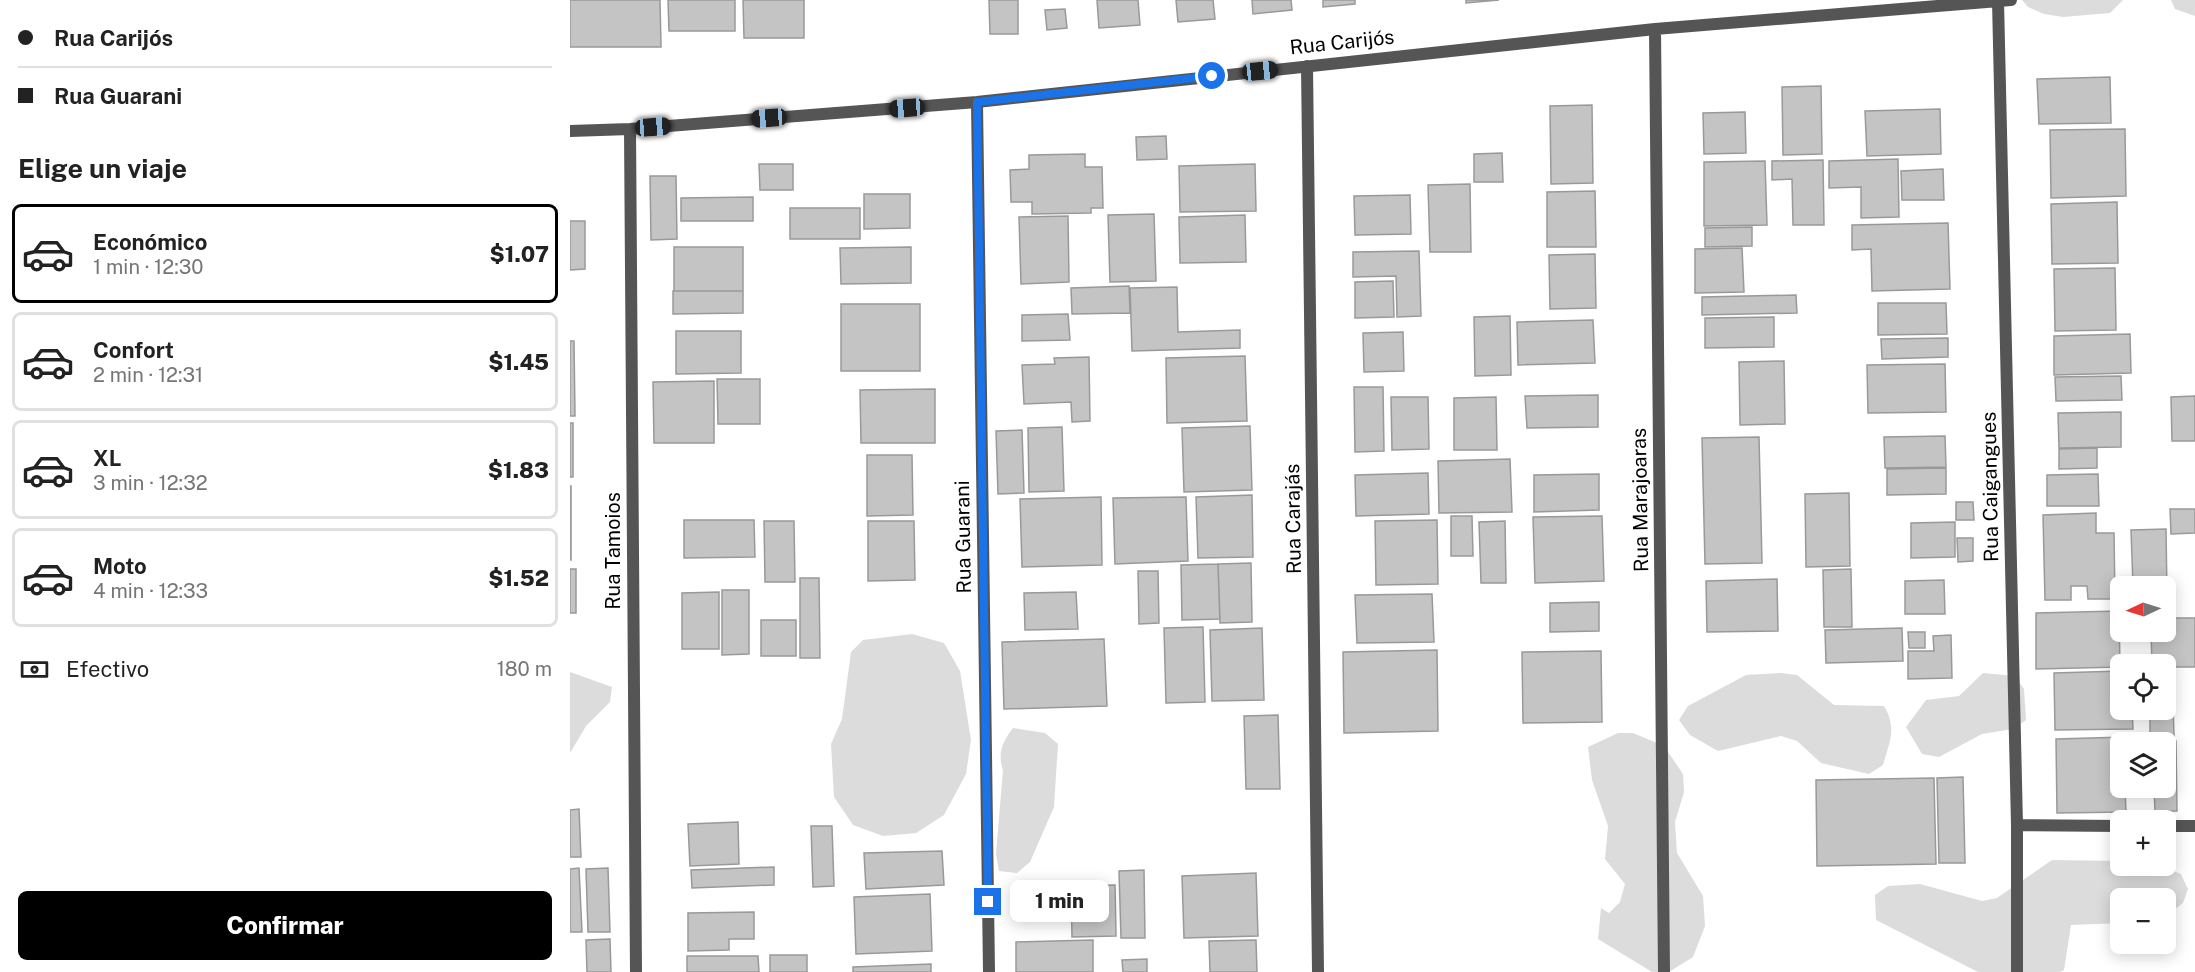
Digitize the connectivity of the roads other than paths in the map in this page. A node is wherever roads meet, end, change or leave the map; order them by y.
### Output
1 (2004, 1) edge
2 (1655, 29) junction
3 (1307, 66) junction
4 (977, 102) junction
5 (630, 129) junction
6 (570, 131) edge
7 (2017, 825) junction
8 (2110, 826) edge
9 (2176, 826) edge
10 (2195, 826) edge
11 (636, 972) edge
12 (989, 972) edge
13 (1318, 972) edge
14 (1664, 972) edge
15 (2017, 972) edge

1 - 2 street, Rua Carijós
1 - 7 street, Rua Caigangues
2 - 3 street, Rua Carijós
2 - 14 street, Rua Marajoaras
3 - 4 street, Rua Carijós
3 - 13 street, Rua Carajás
4 - 5 street, Rua Carijós
4 - 12 street, Rua Guarani
5 - 6 street, Rua Carijós
5 - 11 street, Rua Tamoios
7 - 8 street
7 - 15 street, Rua Caigangues
9 - 10 street

